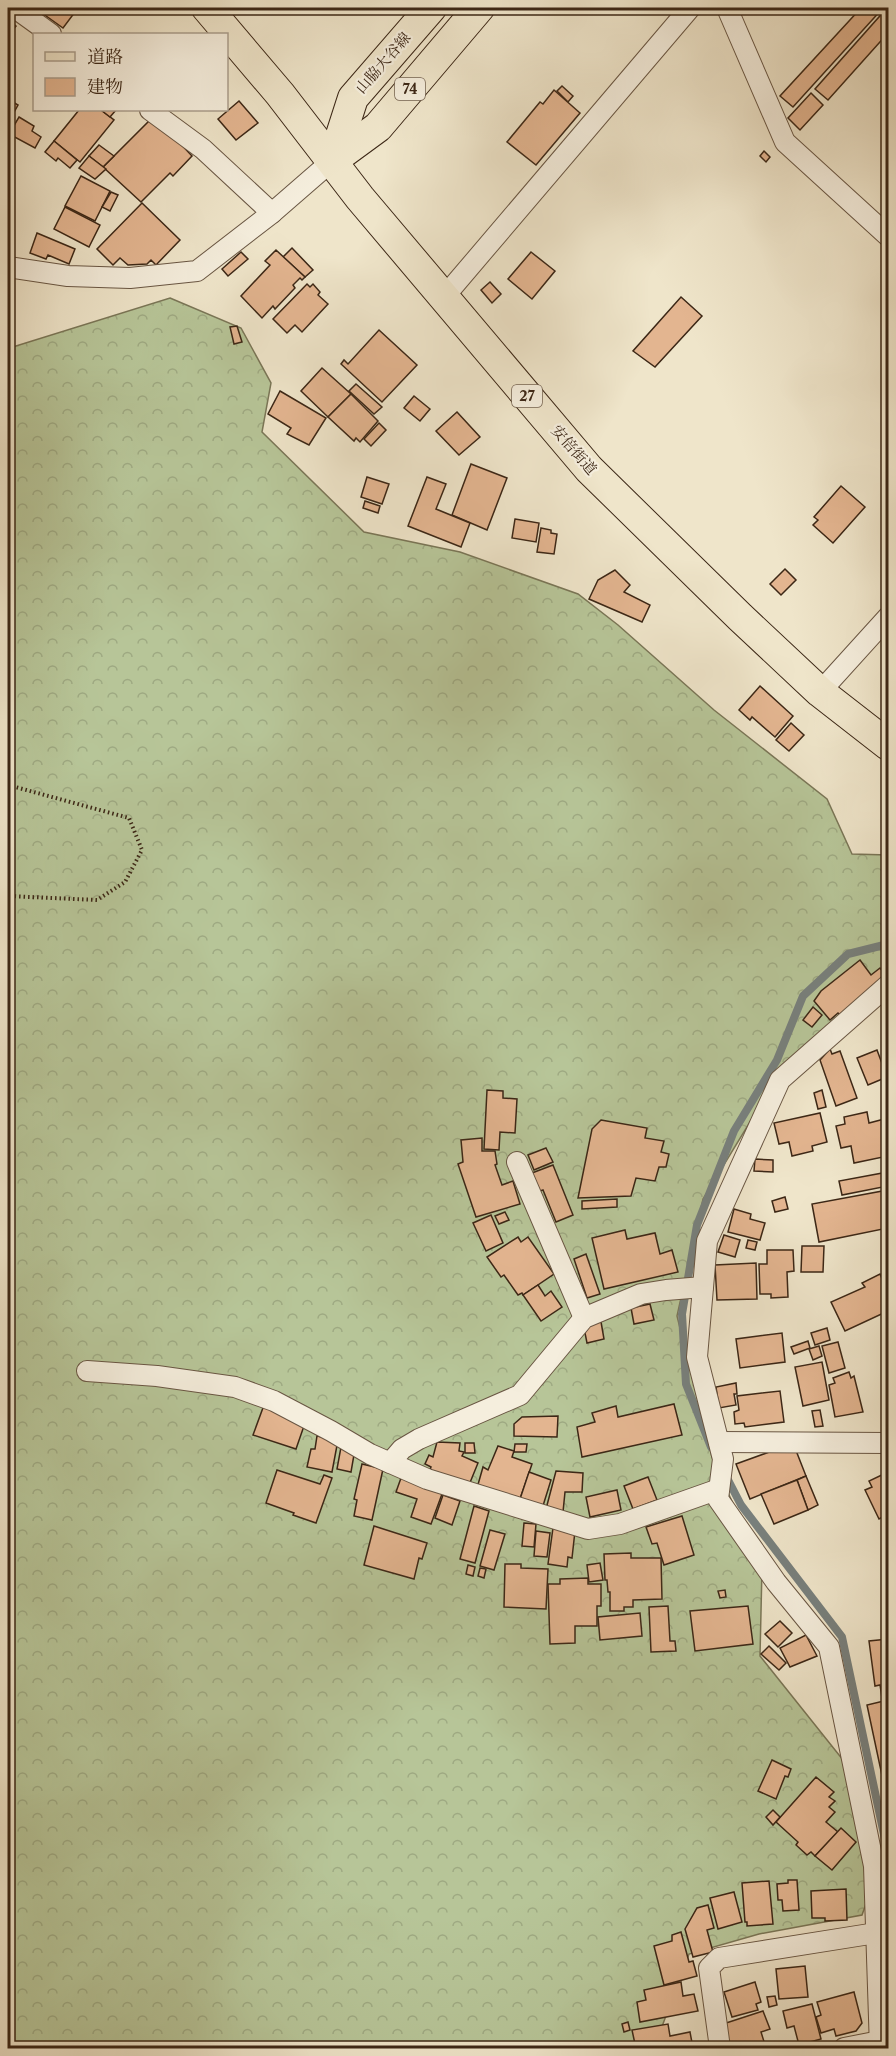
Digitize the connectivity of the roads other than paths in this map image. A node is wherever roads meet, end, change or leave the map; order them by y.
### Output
1 (15, 8) edge
2 (207, 8) edge
3 (430, 8) edge
4 (479, 8) edge
5 (690, 8) edge
6 (727, 8) edge
7 (50, 33) edge
8 (228, 33) edge
9 (228, 33) edge
10 (151, 111) edge
11 (333, 160) junction
12 (272, 213) junction
13 (888, 236) edge
14 (8, 267) edge
15 (444, 297) junction
16 (888, 617) edge
17 (819, 692) junction
18 (888, 745) edge
19 (888, 985) edge
20 (517, 1162) dead end
21 (702, 1287) junction
22 (584, 1318) junction
23 (87, 1371) dead end
24 (719, 1442) junction
25 (888, 1443) edge
26 (390, 1463) junction
27 (719, 1489) junction
28 (881, 1866) edge
29 (876, 1933) junction
30 (880, 2045) edge
31 (720, 2049) edge
32 (844, 2049) edge

1 - 7 street
2 - 8 main road, 安倍街道 / 27
3 - 11 main road, 山脇大谷線 / 74
4 - 11 main road, 74
5 - 15 street
6 - 13 street
9 - 11 main road, 安倍街道 / 27
10 - 12 street
11 - 12 street
11 - 15 main road, 安倍街道 / 27
12 - 14 street
15 - 17 main road, 安倍街道 / 27
16 - 17 street
17 - 18 main road, 安倍街道 / 27
19 - 21 street
20 - 22 street
21 - 22 street
21 - 24 street
22 - 26 street
23 - 26 street
24 - 25 street
24 - 27 street
26 - 27 street
27 - 28 street
28 - 29 street
29 - 30 street
29 - 31 street
30 - 32 street

